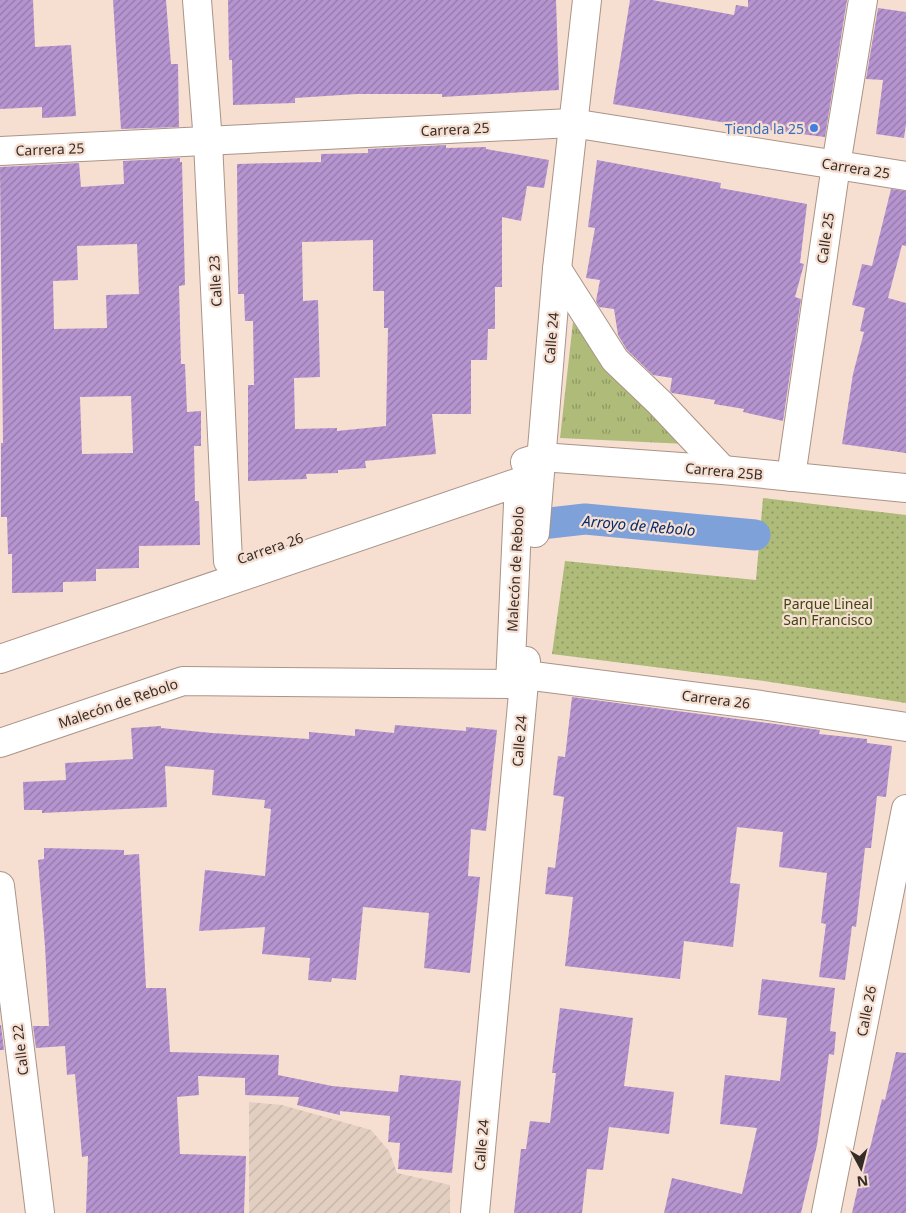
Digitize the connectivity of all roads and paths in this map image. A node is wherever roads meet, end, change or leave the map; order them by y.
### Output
1 (197, 0) edge
2 (587, 0) edge
3 (863, 0) edge
4 (572, 122) junction
5 (208, 142) junction
6 (0, 151) edge
7 (836, 165) junction
8 (906, 176) edge
9 (557, 269) junction
10 (541, 457) junction
11 (722, 470) junction
12 (791, 477) junction
13 (906, 488) edge
14 (228, 561) junction
15 (0, 642) edge
16 (0, 659) edge
17 (524, 687) junction
18 (183, 695) dead end
19 (906, 727) edge
20 (0, 743) edge
21 (906, 809) edge
22 (0, 886) edge
23 (40, 1213) edge
24 (475, 1213) edge
25 (826, 1213) edge

1 - 5 street, Calle 23
2 - 4 street, Calle 24
3 - 7 street, Calle 25
4 - 5 street, Carrera 25
4 - 7 street, Carrera 25
4 - 9 street, Calle 24
5 - 6 street, Carrera 25
5 - 14 street, Calle 23
7 - 8 street, Carrera 25
7 - 12 street, Calle 25
9 - 10 street, Calle 24
9 - 11 street, Calle 24
10 - 11 street, Carrera 25B
10 - 14 street, Carrera 26
10 - 17 street, Calle 24
11 - 12 street, Carrera 25B
12 - 13 street, Carrera 25B
14 - 15 street, Carrera 26
16 - 20 street, Malecón de Rebolo
17 - 18 street, Carrera 26
17 - 19 street, Carrera 26
17 - 24 street, Calle 24
21 - 25 street, Calle 26
22 - 23 street, Calle 22

